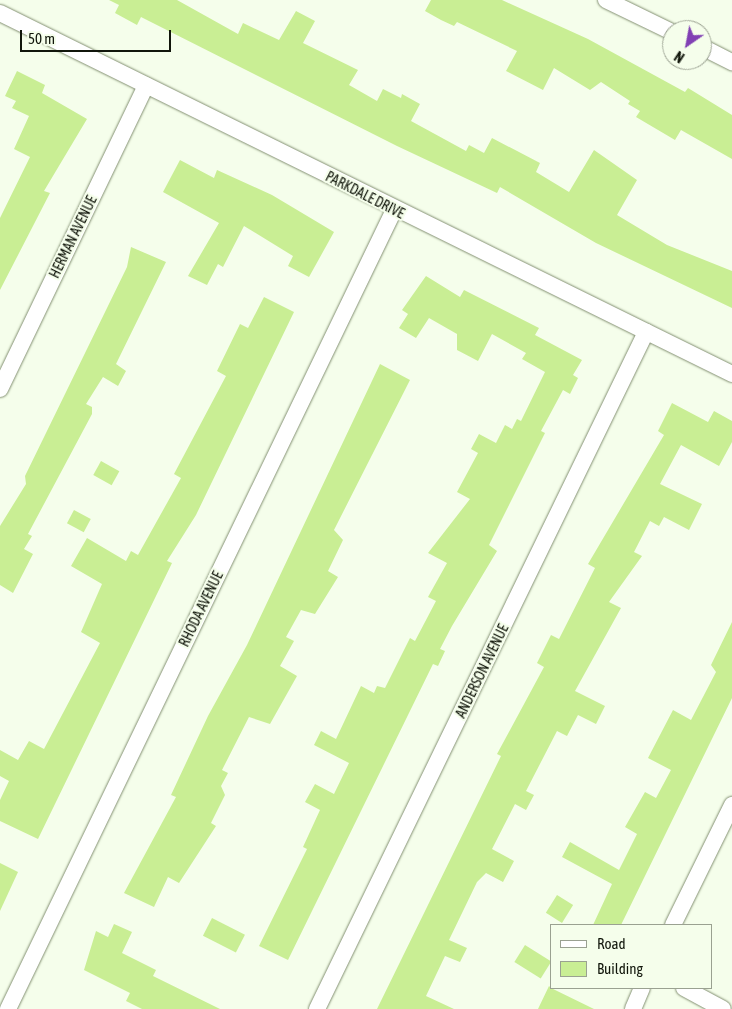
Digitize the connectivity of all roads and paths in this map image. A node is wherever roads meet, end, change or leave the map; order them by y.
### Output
1 (606, 0) edge
2 (0, 13) edge
3 (662, 27) edge
4 (712, 52) edge
5 (732, 62) edge
6 (146, 85) junction
7 (394, 210) junction
8 (646, 332) junction
9 (732, 374) edge
10 (0, 388) edge
11 (732, 805) edge
12 (673, 924) edge
13 (642, 989) edge
14 (686, 989) edge
15 (8, 1007) edge
16 (317, 1009) edge
17 (633, 1009) edge
18 (723, 1009) edge

1 - 3 street
2 - 6 street, PARKDALE DRIVE
4 - 5 street
6 - 7 street, PARKDALE DRIVE
6 - 10 street, HERMAN AVENUE
7 - 8 street, PARKDALE DRIVE
7 - 15 street, RHODA AVENUE
8 - 9 street, PARKDALE DRIVE
8 - 16 street, ANDERSON AVENUE
11 - 12 street
13 - 17 street
14 - 18 street

